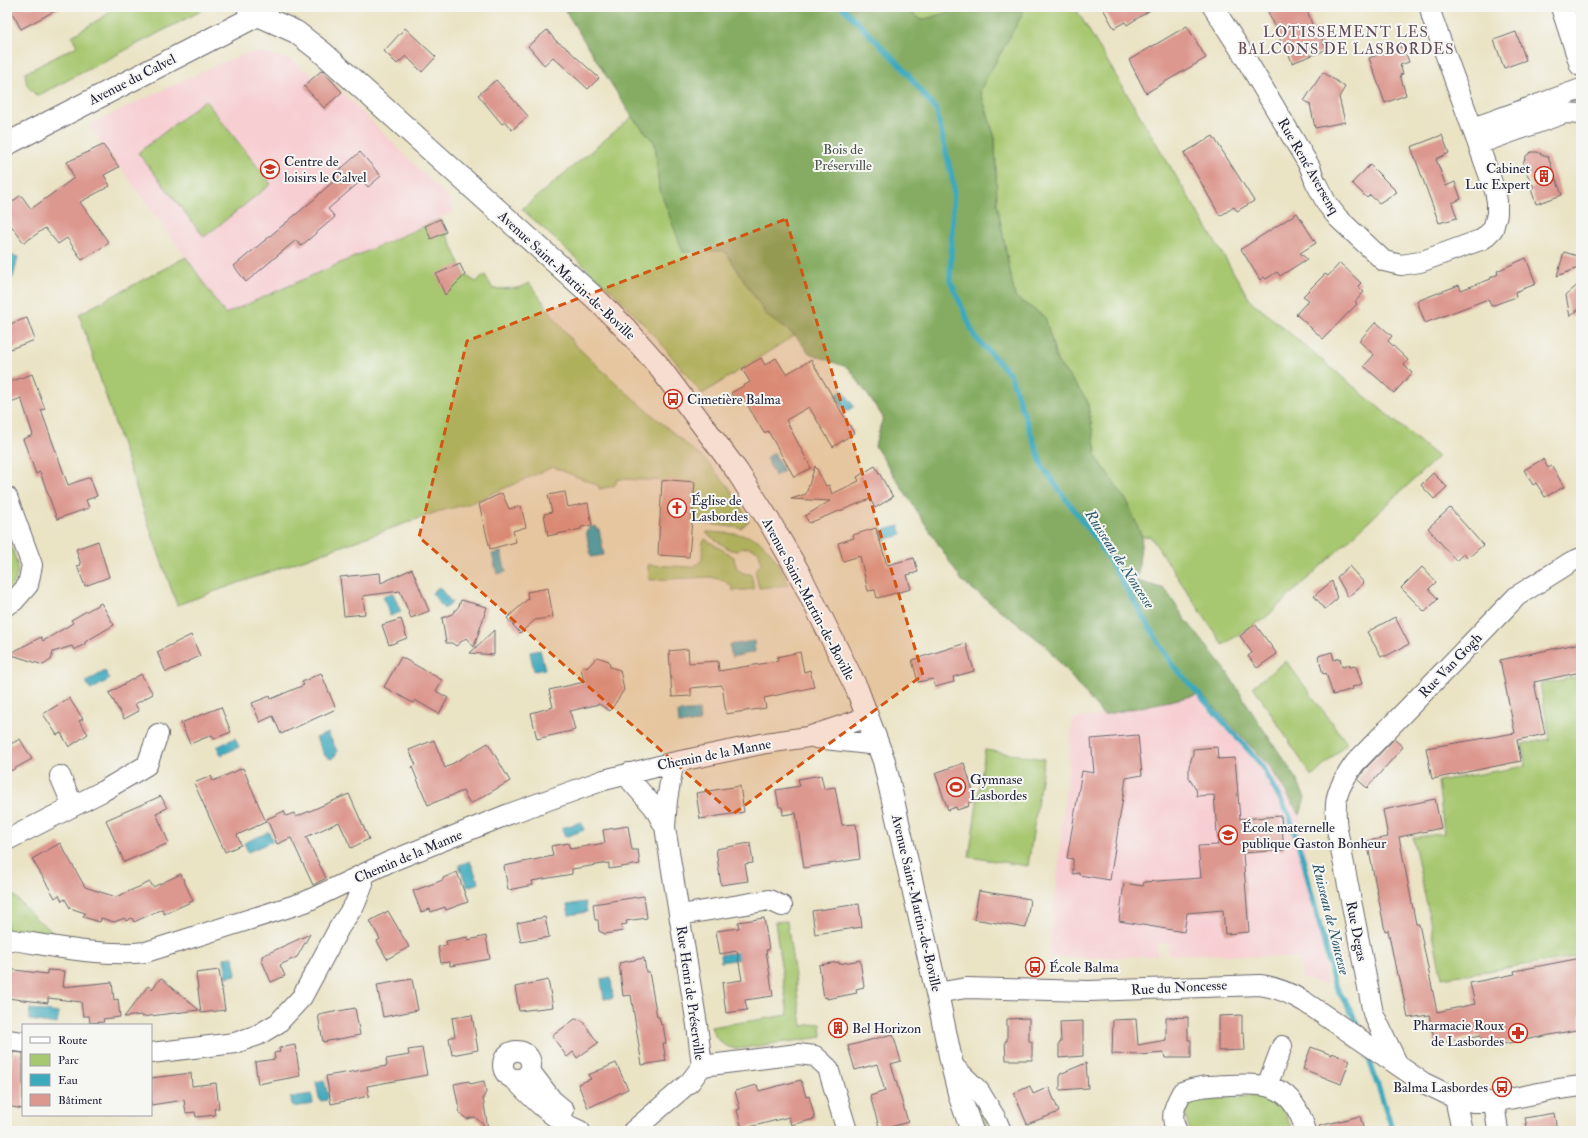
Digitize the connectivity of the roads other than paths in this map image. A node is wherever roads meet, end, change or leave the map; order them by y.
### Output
1 (237, 7) edge
2 (1212, 7) edge
3 (1430, 7) edge
4 (1562, 7) edge
5 (253, 11) edge
6 (1581, 65) edge
7 (1581, 89) edge
8 (1581, 114) edge
9 (7, 129) edge
10 (1475, 136) junction
11 (7, 144) edge
12 (7, 497) edge
13 (1581, 558) edge
14 (7, 605) edge
15 (868, 717) junction
16 (158, 734) dead end
17 (808, 737) junction
18 (878, 745) junction
19 (671, 763) junction
20 (629, 773) junction
21 (60, 776) dead end
22 (1338, 792) joint
23 (73, 806) junction
24 (665, 827) junction
25 (7, 840) edge
26 (360, 876) junction
27 (331, 890) junction
28 (782, 906) dead end
29 (680, 915) junction
30 (339, 928) junction
31 (7, 939) edge
32 (937, 993) junction
33 (7, 1040) edge
34 (22, 1042) edge
35 (1282, 1046) dead end
36 (152, 1053) edge
37 (1394, 1063) junction
38 (952, 1065) junction
39 (702, 1066) junction
40 (522, 1075) dead end
41 (1267, 1086) junction
42 (1581, 1086) edge
43 (1455, 1098) junction
44 (1494, 1102) junction
45 (644, 1127) edge
46 (581, 1131) edge
47 (847, 1131) edge
48 (972, 1131) edge
49 (1001, 1131) edge
50 (1177, 1131) edge
51 (1306, 1131) edge
52 (1462, 1131) edge
53 (1498, 1131) edge

1 - 9 street, Avenue du Calvel
2 - 10 street, Rue René Aversenq
3 - 10 street, Rue René Aversenq
4 - 6 street
5 - 11 street, Avenue du Calvel
5 - 15 street, Avenue Saint-Martin-de-Boville
7 - 10 street
8 - 10 street
12 - 14 street
13 - 22 street, Rue Van Gogh
15 - 17 street, Chemin de la Manne
15 - 18 street, Avenue Saint-Martin-de-Boville
16 - 23 street
17 - 18 street, Chemin de la Manne
17 - 19 street, Chemin de la Manne
18 - 32 street, Avenue Saint-Martin-de-Boville
19 - 20 street, Chemin de la Manne
19 - 24 street, Rue Henri de Préserville
20 - 24 street, Rue Henri de Préserville
20 - 26 street, Chemin de la Manne
21 - 23 street
22 - 37 street, Rue Degas
23 - 25 street
24 - 29 street, Rue Henri de Préserville
26 - 27 street, Chemin de la Manne
26 - 30 street
27 - 30 street
27 - 31 street, Chemin de la Manne
28 - 29 street
29 - 39 street, Rue Henri de Préserville
30 - 36 street
32 - 37 street, Rue du Noncesse
32 - 38 street, Avenue Saint-Martin-de-Boville
33 - 34 street
35 - 41 street
37 - 43 street, Rue du Noncesse
38 - 48 street, Avenue Saint-Martin-de-Boville
38 - 49 street
39 - 45 street, Rue Henri de Préserville
39 - 47 street
40 - 46 street
41 - 50 street
41 - 51 street
42 - 44 street, Rue du Noncesse
43 - 44 street, Rue du Noncesse
43 - 52 street
44 - 53 street

